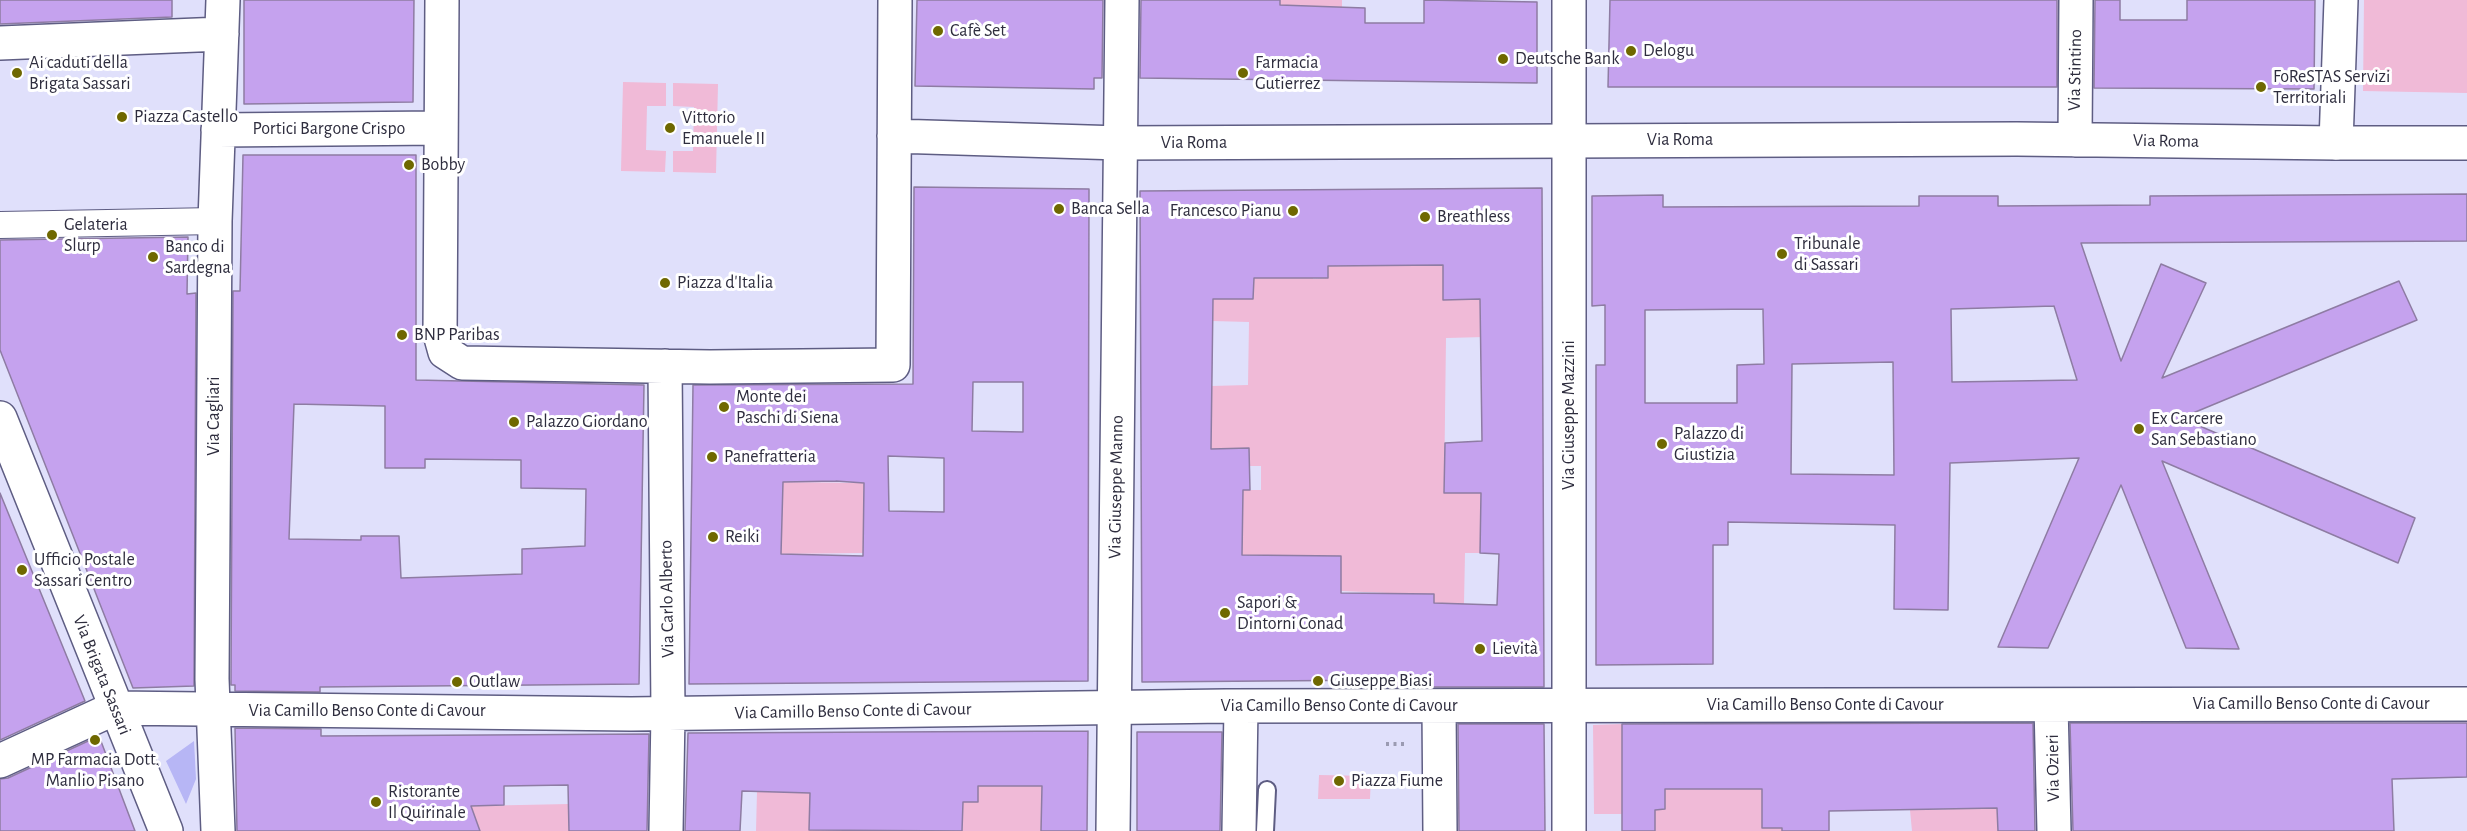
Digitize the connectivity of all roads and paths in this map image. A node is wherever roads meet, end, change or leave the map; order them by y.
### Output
1 (223, 0) edge
2 (442, 0) edge
3 (895, 0) edge
4 (1122, 0) edge
5 (1569, 0) edge
6 (2076, 0) edge
7 (2341, 0) edge
8 (222, 34) junction
9 (0, 43) edge
10 (440, 128) junction
11 (218, 130) junction
12 (894, 136) junction
13 (2075, 140) junction
14 (1568, 141) junction
15 (1120, 143) junction
16 (2336, 143) junction
17 (2467, 143) edge
18 (215, 221) junction
19 (0, 225) edge
20 (665, 366) junction
21 (0, 418) edge
22 (2467, 704) edge
23 (1570, 705) junction
24 (2051, 705) junction
25 (1114, 707) junction
26 (1241, 707) junction
27 (1439, 707) junction
28 (115, 708) junction
29 (212, 710) junction
30 (668, 713) junction
31 (1386, 744) dead end
32 (1404, 744) dead end
33 (0, 761) edge
34 (1267, 790) dead end
35 (166, 831) edge
36 (218, 831) edge
37 (666, 831) edge
38 (1113, 831) edge
39 (1239, 831) edge
40 (1265, 831) edge
41 (1440, 831) edge
42 (1569, 831) edge
43 (2054, 831) edge

1 - 8 street, Via Cagliari
2 - 10 street
3 - 12 street
4 - 15 street, Via Giuseppe Manno
5 - 14 street, Via Giuseppe Mazzini
6 - 13 street, Via Stintino
7 - 16 street
8 - 9 street
8 - 11 street, Via Cagliari
10 - 11 street, Portici Bargone Crispo
10 - 20 street
11 - 18 street, Via Cagliari
12 - 15 street, Via Roma
12 - 20 street
13 - 14 street, Via Roma
13 - 16 street, Via Roma
14 - 15 street, Via Roma
14 - 23 street, Via Giuseppe Mazzini
15 - 25 street, Via Giuseppe Manno
16 - 17 street, Via Roma
18 - 19 street
18 - 29 street, Via Cagliari
20 - 30 street, Via Carlo Alberto
21 - 28 street, Via Brigata Sassari
22 - 24 street, Via Camillo Benso Conte di Cavour
23 - 24 street, Via Camillo Benso Conte di Cavour
23 - 27 street, Via Camillo Benso Conte di Cavour
23 - 42 street, Via Giuseppe Mazzini
24 - 43 street, Via Ozieri
25 - 26 street, Via Camillo Benso Conte di Cavour
25 - 30 street, Via Camillo Benso Conte di Cavour
25 - 38 street, Via Giuseppe Manno
26 - 27 street, Via Camillo Benso Conte di Cavour
26 - 39 street
27 - 41 street
28 - 29 street, Via Camillo Benso Conte di Cavour
28 - 33 street
28 - 35 street, Via Brigata Sassari
29 - 30 street, Via Camillo Benso Conte di Cavour
29 - 36 street, Via Cagliari
30 - 37 street, Via Carlo Alberto
31 - 32 path
34 - 40 lane

